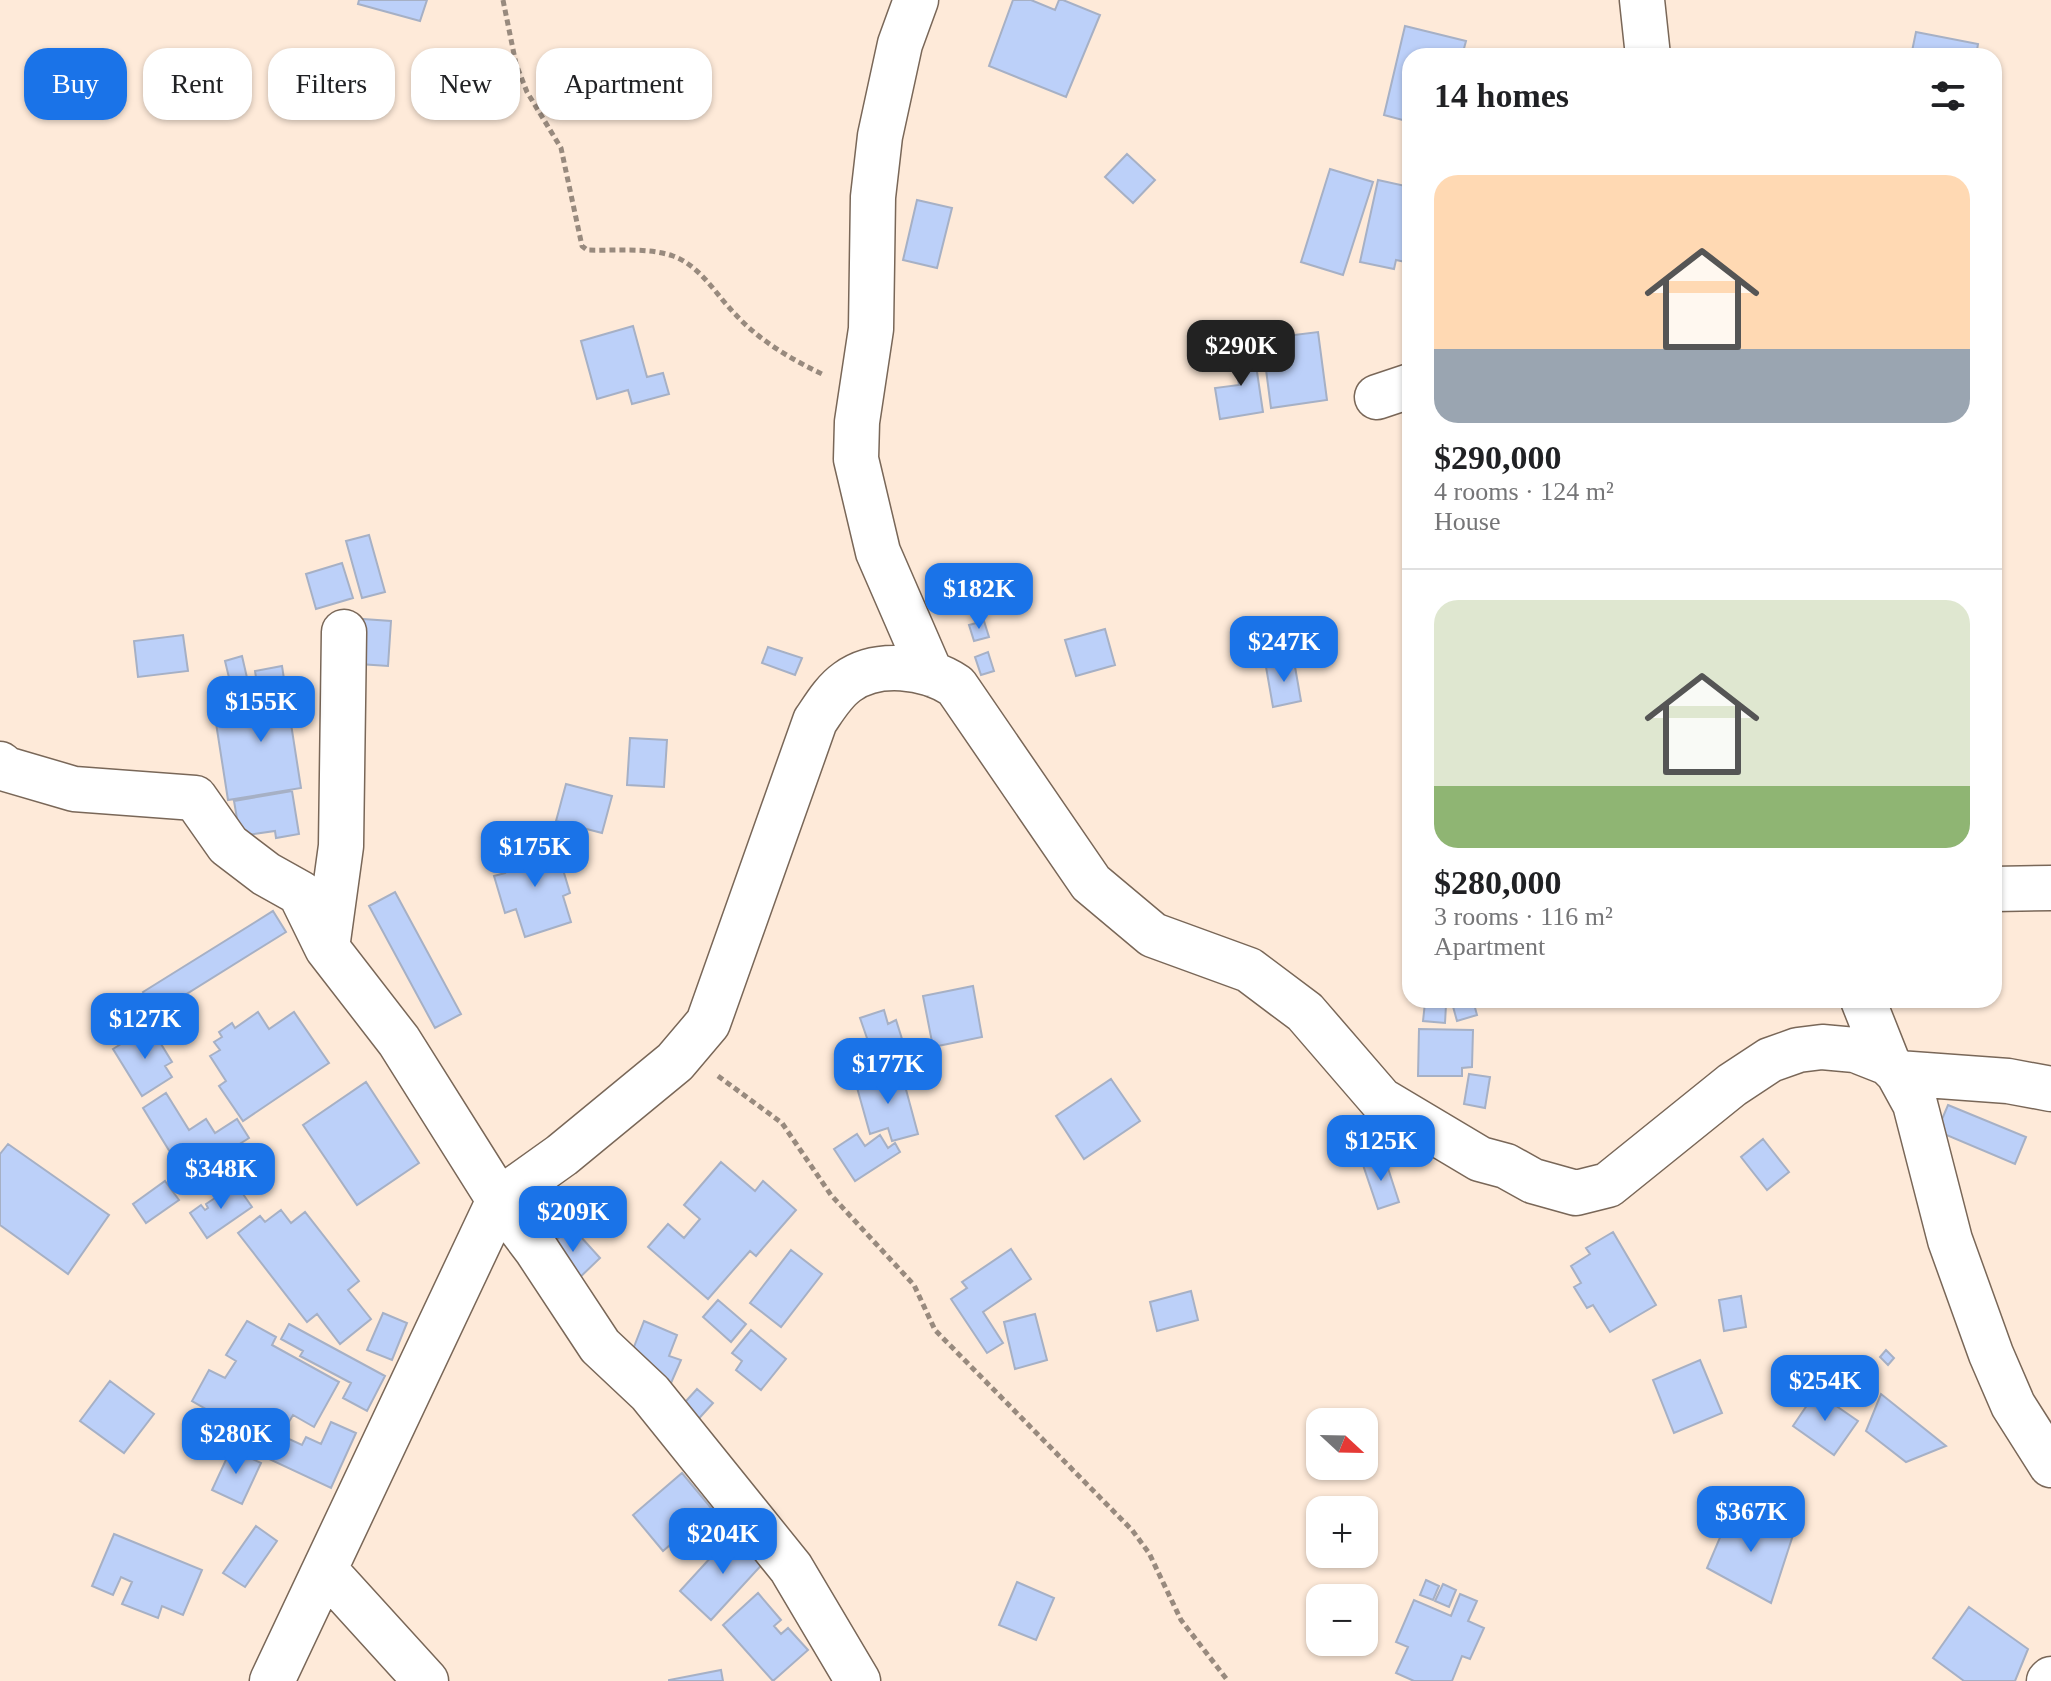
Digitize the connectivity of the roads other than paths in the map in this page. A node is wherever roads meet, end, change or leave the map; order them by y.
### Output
1 (916, 0) edge
2 (1642, 0) edge
3 (1647, 48) edge
4 (344, 632) dead end
5 (931, 674) junction
6 (0, 764) edge
7 (2051, 888) edge
8 (2002, 889) edge
9 (327, 948) junction
10 (1867, 1008) edge
11 (1893, 1068) junction
12 (2051, 1089) edge
13 (499, 1200) junction
14 (2051, 1465) edge
15 (325, 1570) junction
16 (272, 1681) edge
17 (426, 1681) edge
18 (858, 1681) edge

1 - 5 street
2 - 3 street
4 - 9 street
5 - 11 street
5 - 13 street
6 - 9 street
7 - 8 street
9 - 13 street
10 - 11 street
11 - 12 street
11 - 14 street
13 - 15 street
13 - 18 street
15 - 16 street
15 - 17 street

